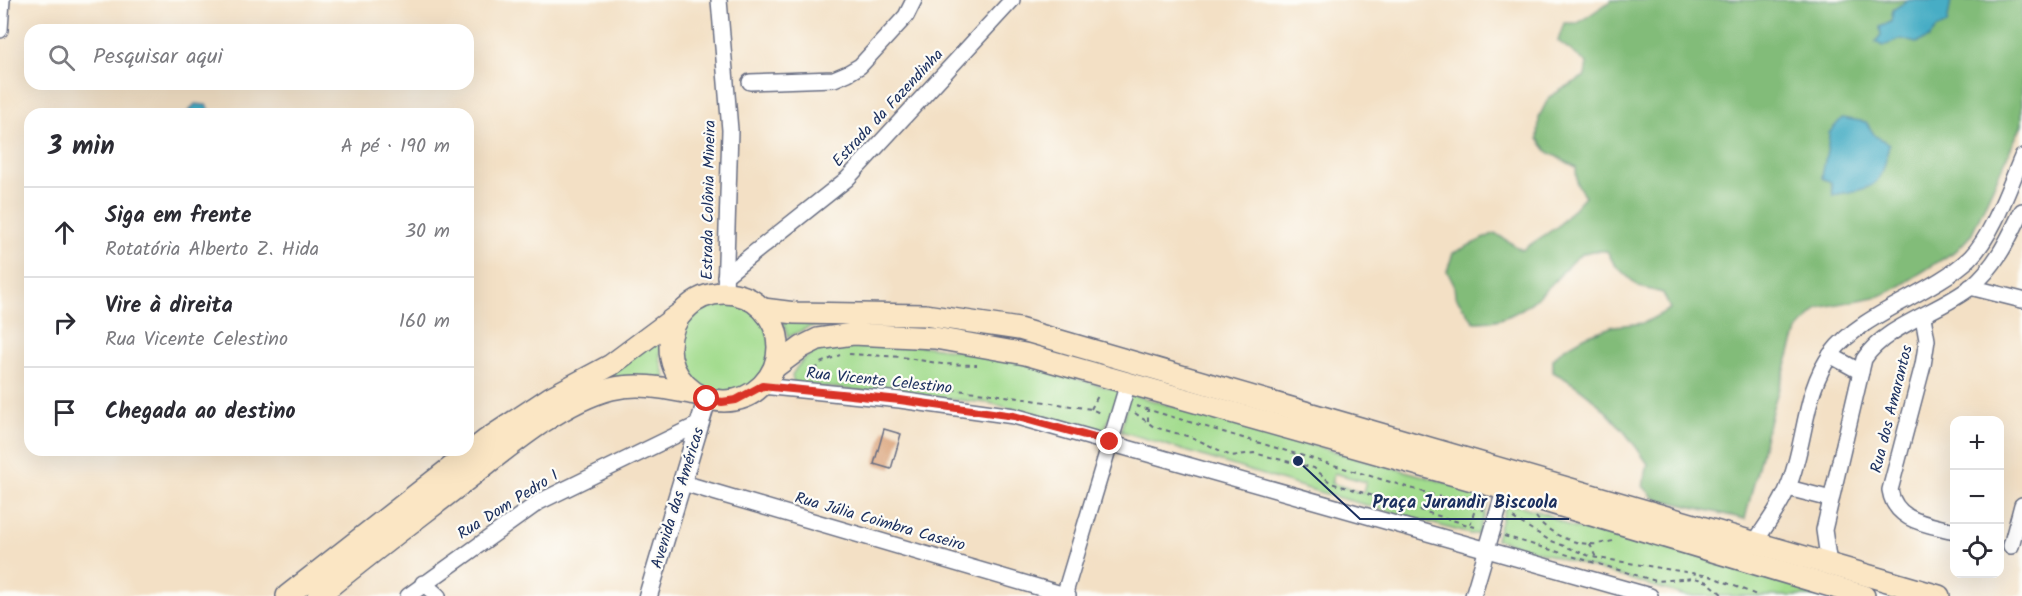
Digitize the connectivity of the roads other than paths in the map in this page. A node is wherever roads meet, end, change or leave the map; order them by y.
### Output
1 (2, 0) edge
2 (719, 0) edge
3 (914, 0) edge
4 (1012, 0) edge
5 (0, 30) edge
6 (750, 82) dead end
7 (2020, 165) edge
8 (2022, 211) edge
9 (1939, 280) junction
10 (725, 284) junction
11 (1970, 287) junction
12 (2022, 300) edge
13 (1949, 301) junction
14 (686, 309) junction
15 (763, 309) junction
16 (1923, 317) junction
17 (1830, 355) junction
18 (775, 367) junction
19 (1861, 372) junction
20 (1128, 383) junction
21 (762, 386) junction
22 (702, 397) junction
23 (699, 424) junction
24 (1110, 442) junction
25 (474, 449) edge
26 (466, 456) edge
27 (1507, 481) junction
28 (683, 483) junction
29 (1788, 488) junction
30 (1831, 499) junction
31 (2022, 506) edge
32 (1950, 530) edge
33 (1755, 542) junction
34 (2011, 546) edge
35 (1488, 548) junction
36 (1829, 564) junction
37 (423, 583) junction
38 (287, 596) edge
39 (318, 596) edge
40 (408, 596) edge
41 (438, 596) edge
42 (648, 596) edge
43 (1065, 596) edge
44 (1473, 596) edge
45 (1650, 596) edge
46 (1864, 596) edge
47 (1938, 596) edge

1 - 5 street
2 - 10 street, Estrada Colônia Mineira
3 - 6 street
4 - 10 street, Estrada da Fazendinha
7 - 9 street
8 - 11 street
9 - 13 street
9 - 17 street
10 - 14 main road
10 - 15 main road
11 - 12 street
11 - 13 street
13 - 16 street
14 - 22 main road
14 - 25 main road
15 - 18 main road
15 - 27 main road
16 - 19 street
16 - 32 street, Rua dos Amarantos
17 - 19 street
17 - 29 street
18 - 20 main road
18 - 21 main road
19 - 30 street
20 - 24 street
20 - 27 main road
21 - 22 main road
21 - 24 street, Rua Vicente Celestino
22 - 23 street, Avenida das Américas
22 - 39 main road
23 - 28 street, Avenida das Américas
23 - 37 street, Rua Dom Pedro I
24 - 35 street, Rua Vicente Celestino
24 - 43 street
26 - 38 main road
27 - 33 main road
27 - 35 street
27 - 46 main road
28 - 42 street, Avenida das Américas
28 - 43 street, Rua Júlia Coimbra Caseiro
29 - 30 street
29 - 33 street
30 - 36 street
31 - 34 street
33 - 36 main road
35 - 44 street
35 - 45 street, Rua Vicente Celestino
36 - 47 main road
37 - 40 street, Rua Dom Pedro I
37 - 41 street

